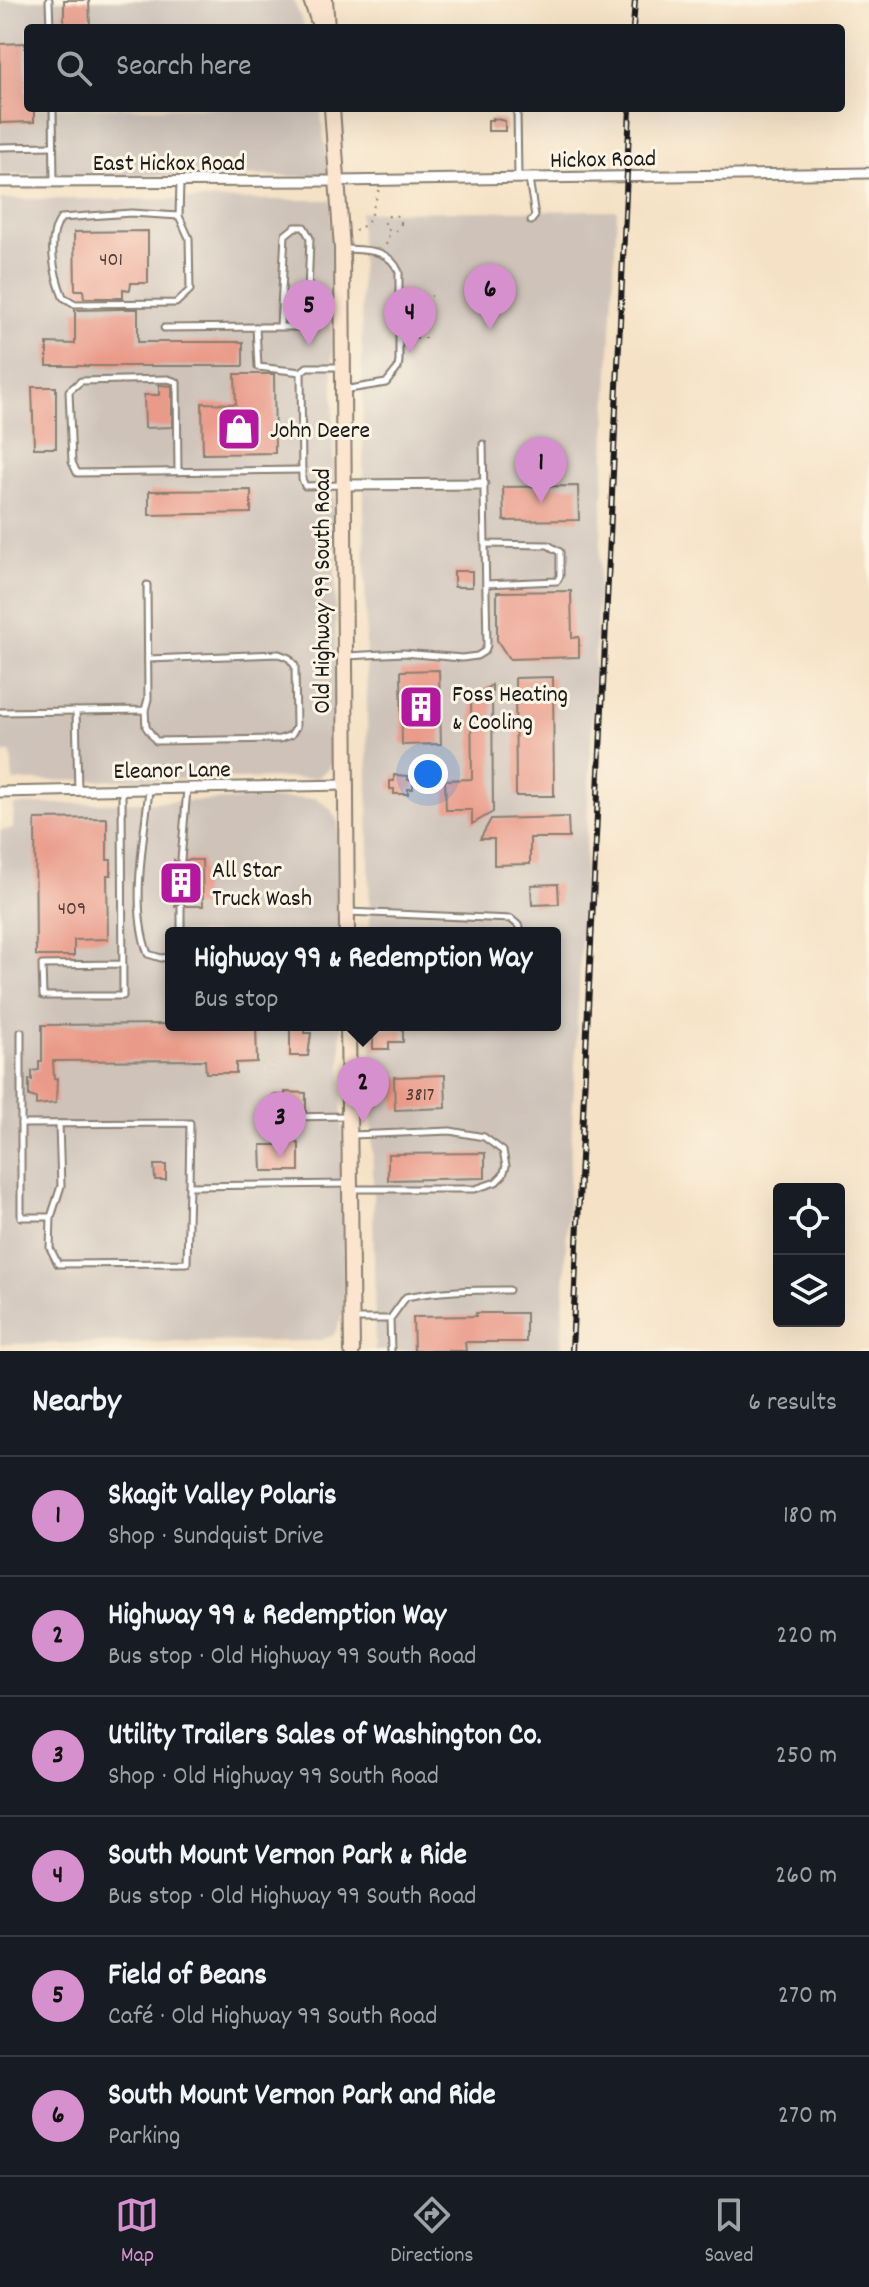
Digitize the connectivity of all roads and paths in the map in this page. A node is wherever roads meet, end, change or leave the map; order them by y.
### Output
1 (49, 0) edge
2 (311, 0) edge
3 (325, 0) edge
4 (50, 24) edge
5 (320, 24) edge
6 (327, 24) edge
7 (53, 112) edge
8 (332, 112) edge
9 (517, 112) edge
10 (53, 146) junction
11 (0, 147) edge
12 (869, 173) edge
13 (518, 179) junction
14 (529, 179) junction
15 (338, 181) junction
16 (379, 181) junction
17 (0, 182) edge
18 (54, 182) junction
19 (180, 182) junction
20 (179, 216) junction
21 (531, 221) dead end
22 (355, 231) dead end
23 (390, 231) junction
24 (386, 245) dead end
25 (342, 249) junction
26 (432, 296) dead end
27 (415, 297) dead end
28 (416, 310) dead end
29 (426, 310) dead end
30 (416, 324) dead end
31 (427, 324) dead end
32 (256, 327) junction
33 (280, 327) junction
34 (164, 328) dead end
35 (416, 338) dead end
36 (427, 338) dead end
37 (342, 367) junction
38 (301, 372) junction
39 (342, 390) junction
40 (483, 444) dead end
41 (302, 470) junction
42 (178, 472) junction
43 (483, 484) junction
44 (342, 485) junction
45 (485, 544) junction
46 (486, 584) junction
47 (147, 585) dead end
48 (344, 656) junction
49 (148, 659) junction
50 (145, 710) junction
51 (76, 711) junction
52 (0, 712) edge
53 (345, 785) junction
54 (187, 788) junction
55 (149, 789) junction
56 (122, 790) junction
57 (78, 791) junction
58 (0, 792) edge
59 (181, 860) dead end
60 (181, 906) dead end
61 (347, 912) junction
62 (181, 927) edge
63 (347, 927) edge
64 (519, 927) edge
65 (165, 958) edge
66 (123, 964) junction
67 (348, 1031) edge
68 (21, 1032) dead end
69 (349, 1116) junction
70 (289, 1117) dead end
71 (21, 1124) junction
72 (59, 1124) junction
73 (349, 1136) junction
74 (189, 1186) junction
75 (350, 1186) junction
76 (51, 1217) junction
77 (509, 1290) dead end
78 (351, 1319) junction
79 (390, 1319) junction
80 (341, 1351) edge
81 (352, 1351) edge
82 (391, 1351) edge

1 - 4 lane
2 - 5 street
3 - 6 street
7 - 10 lane
8 - 15 street
9 - 13 lane
10 - 11 lane
10 - 18 lane
12 - 14 street, Hickox Road
13 - 14 street, Hickox Road
13 - 16 street, Hickox Road
14 - 21 lane
15 - 16 street, Hickox Road
15 - 19 street, East Hickox Road
15 - 25 street, Old Highway 99 South Road
16 - 22 path
17 - 18 street, East Hickox Road
18 - 19 street, East Hickox Road
19 - 20 lane
20 - 20 lane
23 - 23 path
23 - 24 path
25 - 37 street, Old Highway 99 South Road
25 - 39 lane
26 - 27 path
28 - 29 path
30 - 31 path
32 - 33 lane
32 - 34 lane
32 - 38 lane
33 - 33 lane
35 - 36 path
37 - 38 lane
37 - 39 street, Old Highway 99 South Road
38 - 41 lane
39 - 44 street, Old Highway 99 South Road
40 - 43 lane
41 - 42 lane
41 - 44 lane
42 - 42 lane
43 - 44 street
43 - 45 lane
44 - 48 street, Old Highway 99 South Road
45 - 46 lane
45 - 46 lane
46 - 48 lane
47 - 49 lane
48 - 53 street, Old Highway 99 South Road
49 - 50 lane
49 - 50 lane
50 - 51 lane
51 - 52 lane
51 - 57 lane
53 - 54 street, Eleanor Lane
53 - 61 street, Old Highway 99 South Road
54 - 55 street, Eleanor Lane
54 - 59 lane
55 - 56 street, Eleanor Lane
55 - 65 lane
56 - 57 street, Eleanor Lane
56 - 66 lane
57 - 58 street, Eleanor Lane
60 - 62 lane
61 - 63 street, Old Highway 99 South Road
61 - 64 lane
66 - 66 lane
67 - 69 street
68 - 71 lane
69 - 70 lane
69 - 73 street
71 - 72 lane
71 - 76 lane
72 - 74 lane
72 - 76 lane
73 - 75 street
73 - 75 lane
74 - 75 lane
74 - 76 lane
75 - 78 street
77 - 79 lane
78 - 79 lane
78 - 81 street
79 - 82 lane
80 - 81 street

